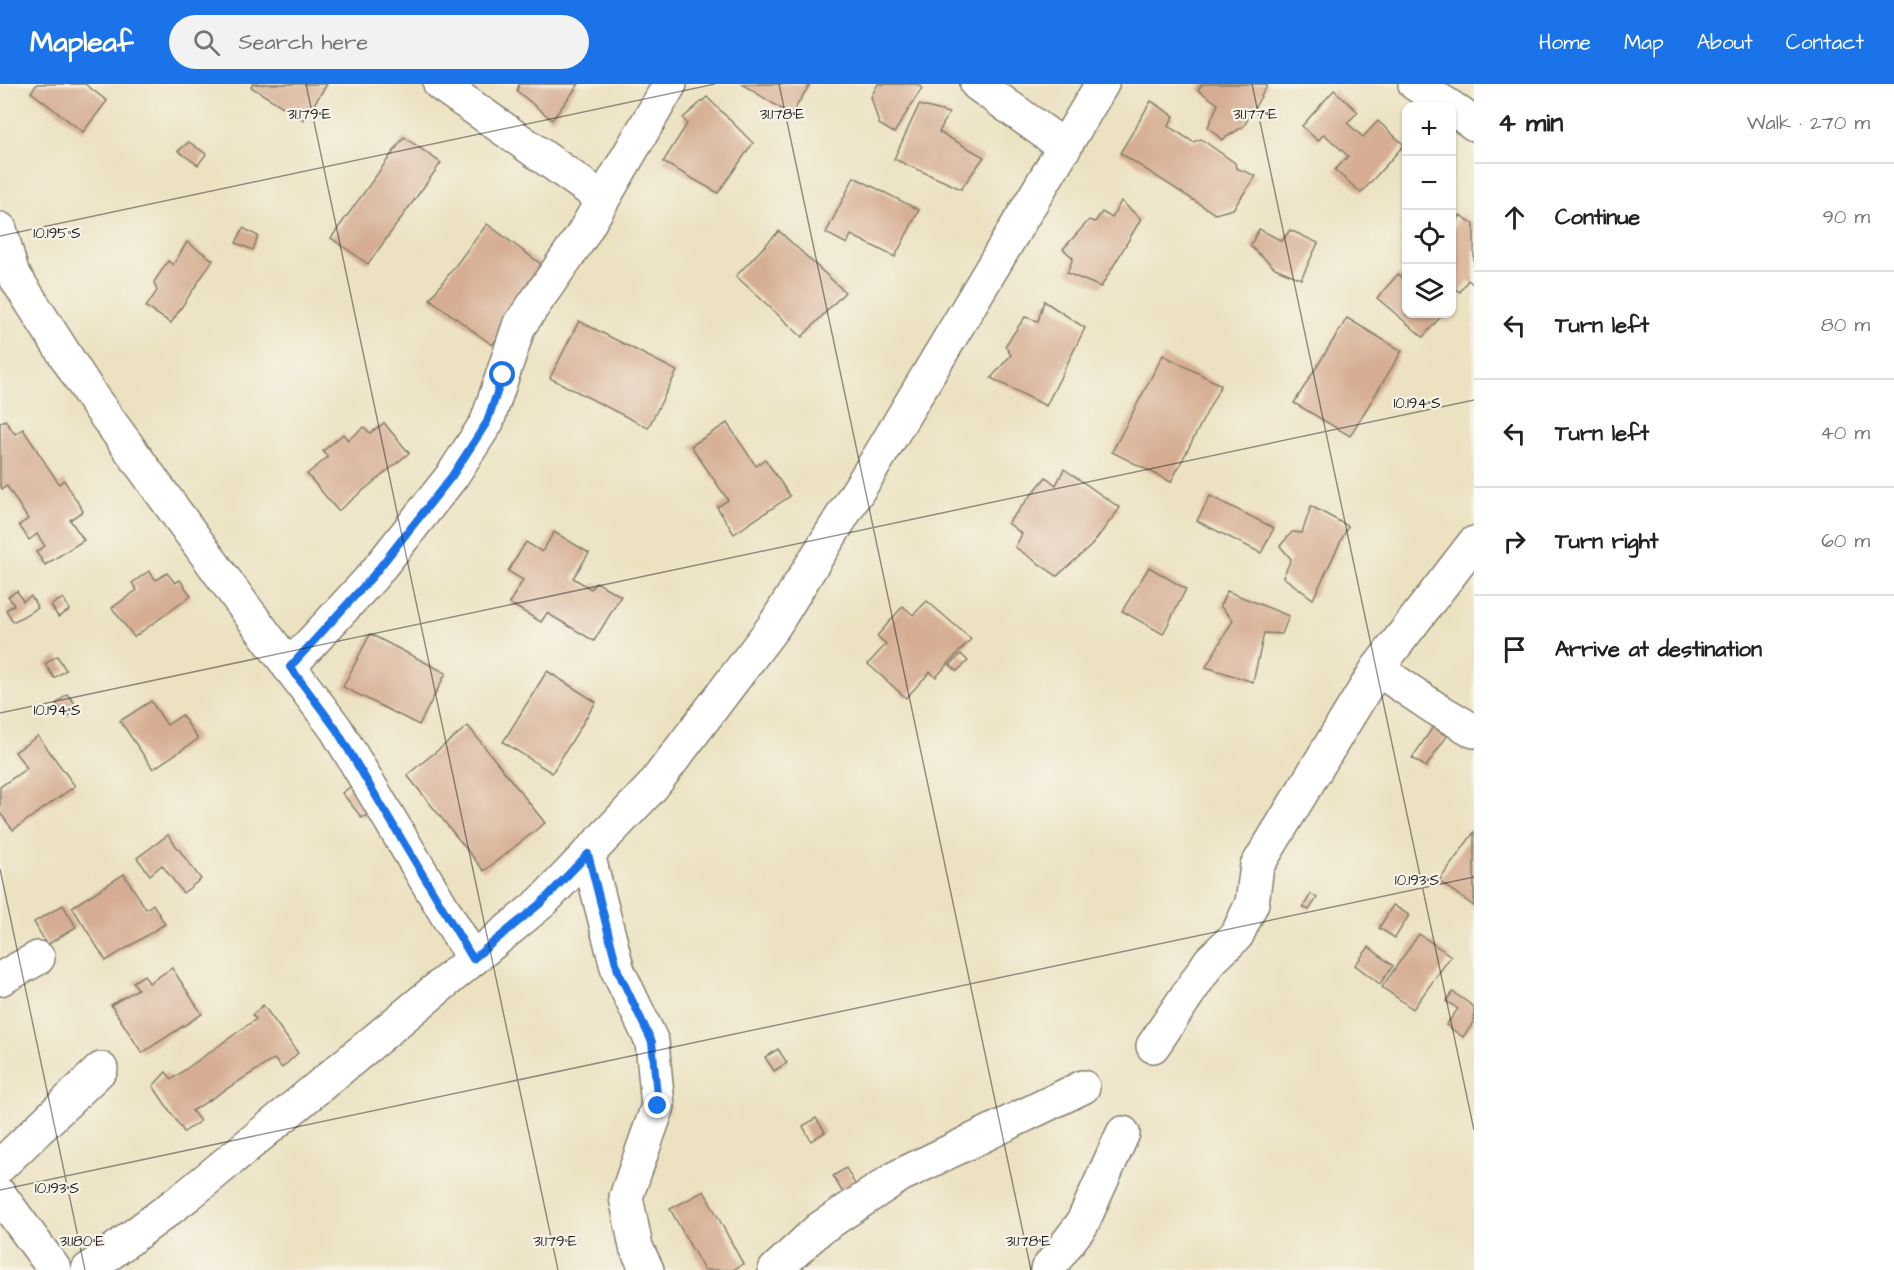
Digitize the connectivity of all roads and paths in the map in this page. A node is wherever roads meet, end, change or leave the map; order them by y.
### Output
1 (440, 84) edge
2 (670, 84) edge
3 (977, 84) edge
4 (1102, 84) edge
5 (1415, 84) edge
6 (1442, 102) edge
7 (1456, 111) edge
8 (1474, 124) edge
9 (1065, 147) junction
10 (603, 199) junction
11 (0, 229) edge
12 (1474, 543) edge
13 (290, 667) junction
14 (1377, 669) junction
15 (1474, 731) edge
16 (588, 854) junction
17 (38, 958) dead end
18 (473, 959) junction
19 (0, 979) edge
20 (1153, 1046) dead end
21 (101, 1069) dead end
22 (1083, 1087) dead end
23 (1123, 1133) dead end
24 (0, 1166) edge
25 (0, 1195) edge
26 (55, 1270) edge
27 (88, 1270) edge
28 (647, 1270) edge
29 (775, 1270) edge
30 (1047, 1270) edge

1 - 10 street
2 - 10 street
3 - 9 street
4 - 9 street
5 - 6 street
7 - 8 street
9 - 16 street
10 - 13 street
11 - 13 street
12 - 14 street
13 - 18 street
14 - 15 street
14 - 20 street
16 - 18 street
16 - 28 street
17 - 19 street
18 - 27 street
21 - 24 street
22 - 29 street
23 - 30 street
25 - 26 street

